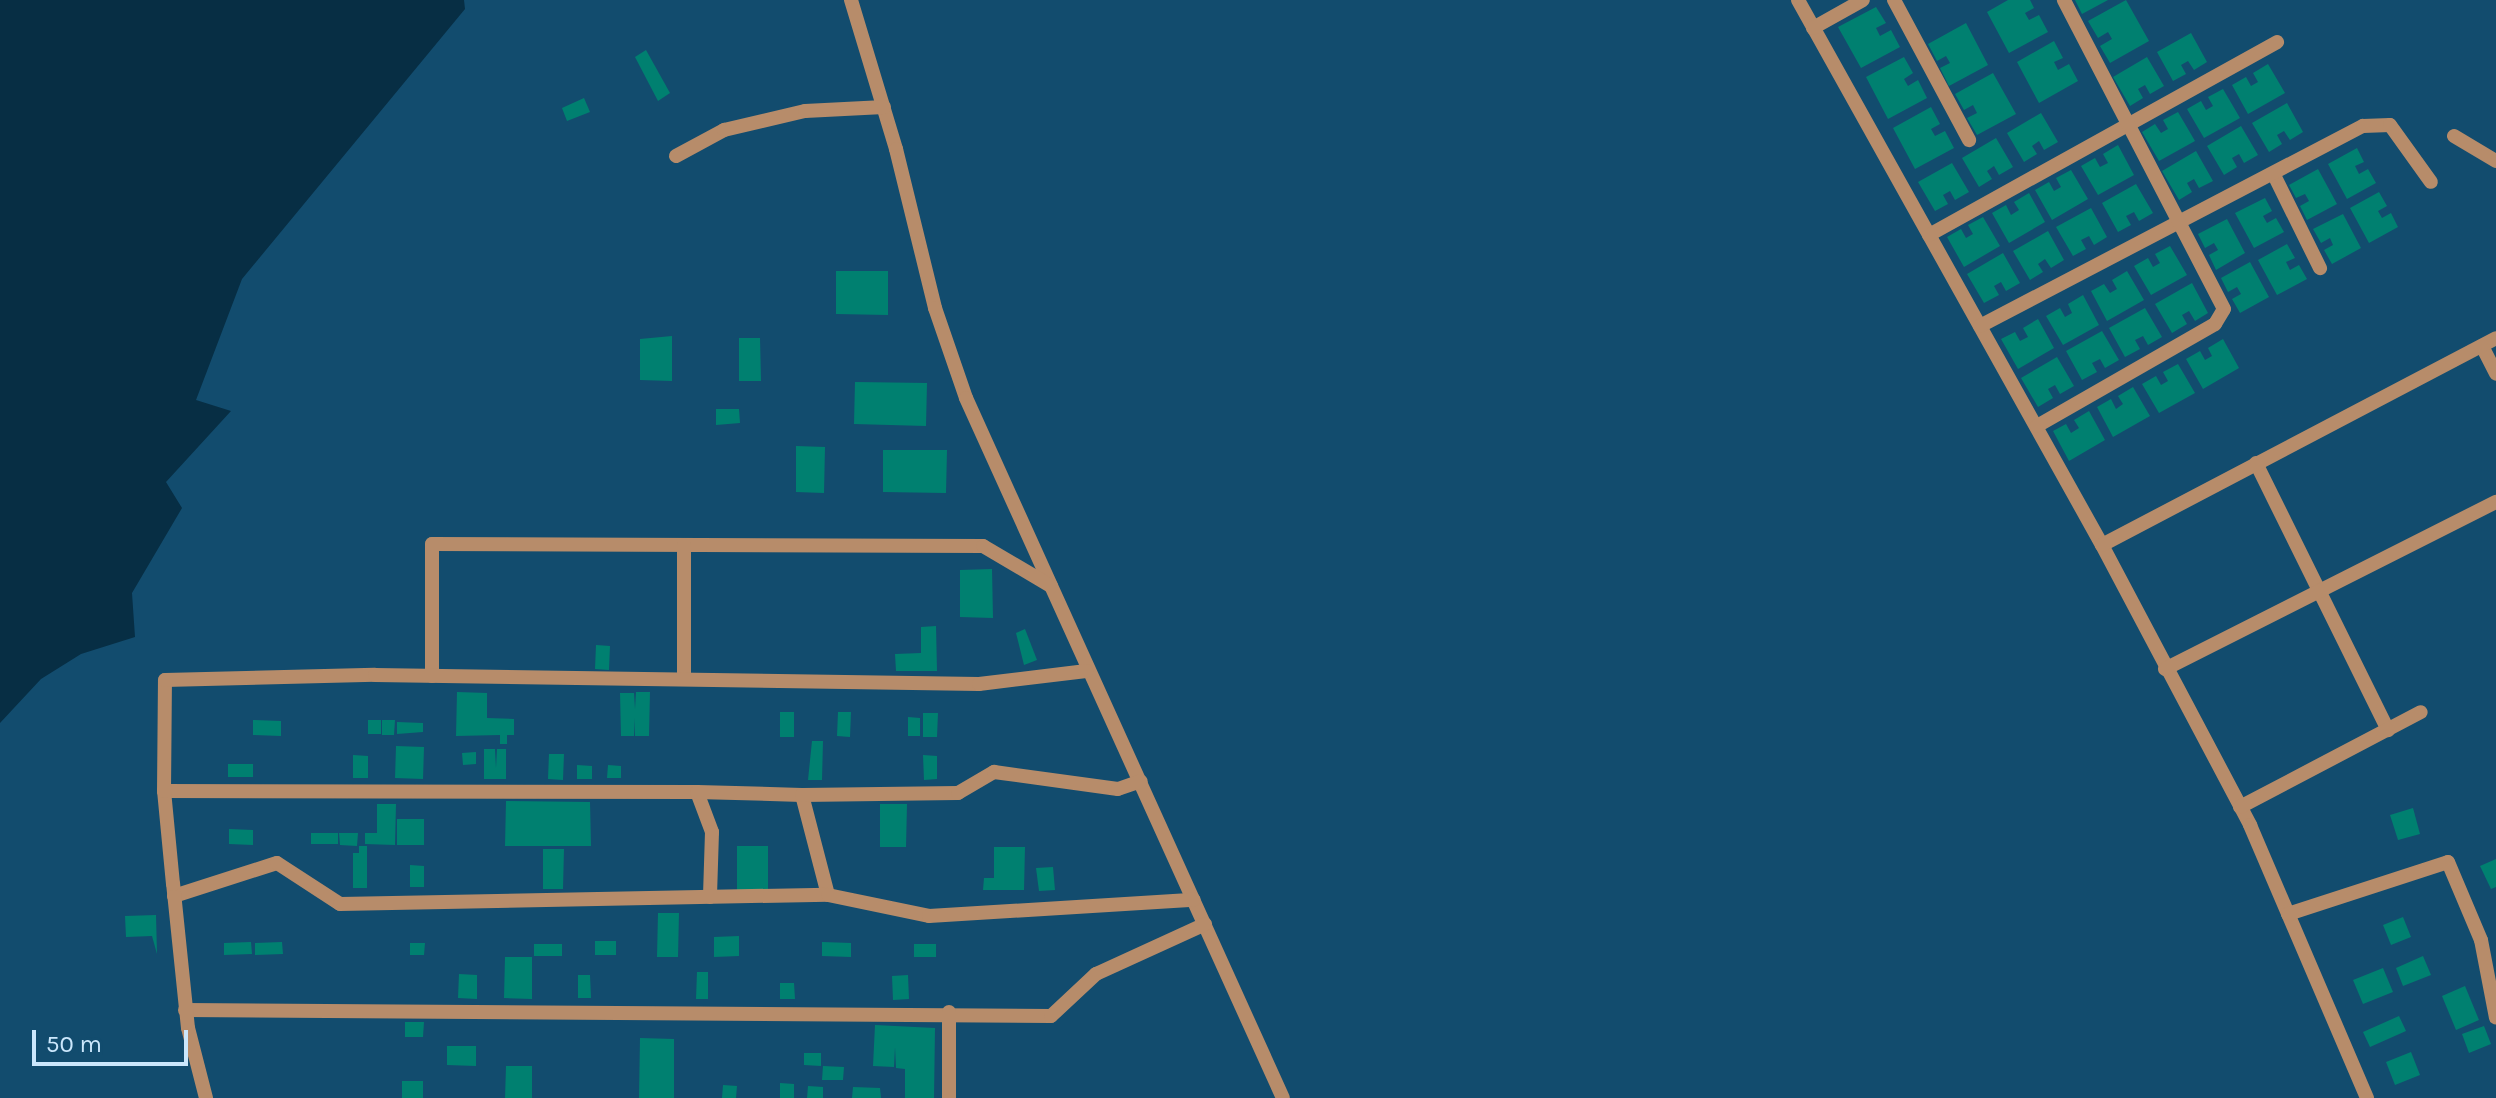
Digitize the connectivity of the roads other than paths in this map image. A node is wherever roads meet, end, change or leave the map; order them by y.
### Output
1 (851, 0) edge
2 (1798, 0) edge
3 (1863, 0) edge
4 (1894, 0) edge
5 (2064, 0) edge
6 (1813, 28) junction
7 (2277, 42) dead end
8 (884, 107) junction
9 (2129, 123) junction
10 (2454, 136) dead end
11 (1969, 140) dead end
12 (676, 156) dead end
13 (2496, 161) edge
14 (2274, 175) junction
15 (2431, 182) dead end
16 (2178, 222) junction
17 (1929, 235) junction
18 (2320, 268) dead end
19 (1980, 326) junction
20 (2496, 338) edge
21 (2482, 346) junction
22 (2496, 374) edge
23 (2037, 426) junction
24 (2256, 463) junction
25 (2496, 502) edge
26 (684, 545) junction
27 (2102, 545) junction
28 (1051, 586) junction
29 (2321, 592) junction
30 (2165, 669) junction
31 (1086, 671) junction
32 (432, 676) junction
33 (684, 678) junction
34 (2421, 712) dead end
35 (2388, 730) junction
36 (1141, 781) junction
37 (164, 791) junction
38 (697, 792) junction
39 (802, 795) junction
40 (2240, 807) junction
41 (828, 895) junction
42 (174, 896) junction
43 (710, 897) junction
44 (1194, 900) junction
45 (2288, 914) junction
46 (1205, 924) junction
47 (185, 1010) junction
48 (949, 1012) junction
49 (2496, 1018) edge
50 (206, 1098) edge
51 (949, 1098) edge
52 (1283, 1098) edge
53 (2367, 1098) edge

1 - 8 street
2 - 6 street
3 - 6 street
4 - 11 street
5 - 9 street
6 - 17 street
7 - 9 street
8 - 12 street
8 - 28 street
9 - 16 street
9 - 17 street
10 - 13 street
14 - 15 street
14 - 16 street
14 - 18 street
16 - 19 street
16 - 23 street
17 - 19 street
19 - 23 street
20 - 21 street
21 - 22 street
21 - 24 street
23 - 27 street
24 - 27 street
24 - 29 street
25 - 29 street
26 - 28 street
26 - 32 street
26 - 33 street
27 - 30 street
28 - 31 street
29 - 30 street
29 - 35 street
30 - 40 street
31 - 33 street
31 - 36 street
32 - 33 street
32 - 37 street
34 - 35 street
35 - 40 street
36 - 39 street
36 - 44 street
37 - 38 street
37 - 42 street
38 - 39 street
38 - 43 street
39 - 41 street
40 - 45 street
41 - 43 street
41 - 44 street
42 - 43 street
42 - 47 street
44 - 46 street
45 - 49 street
45 - 53 street
46 - 48 street
46 - 52 street
47 - 48 street
47 - 50 street
48 - 51 street

